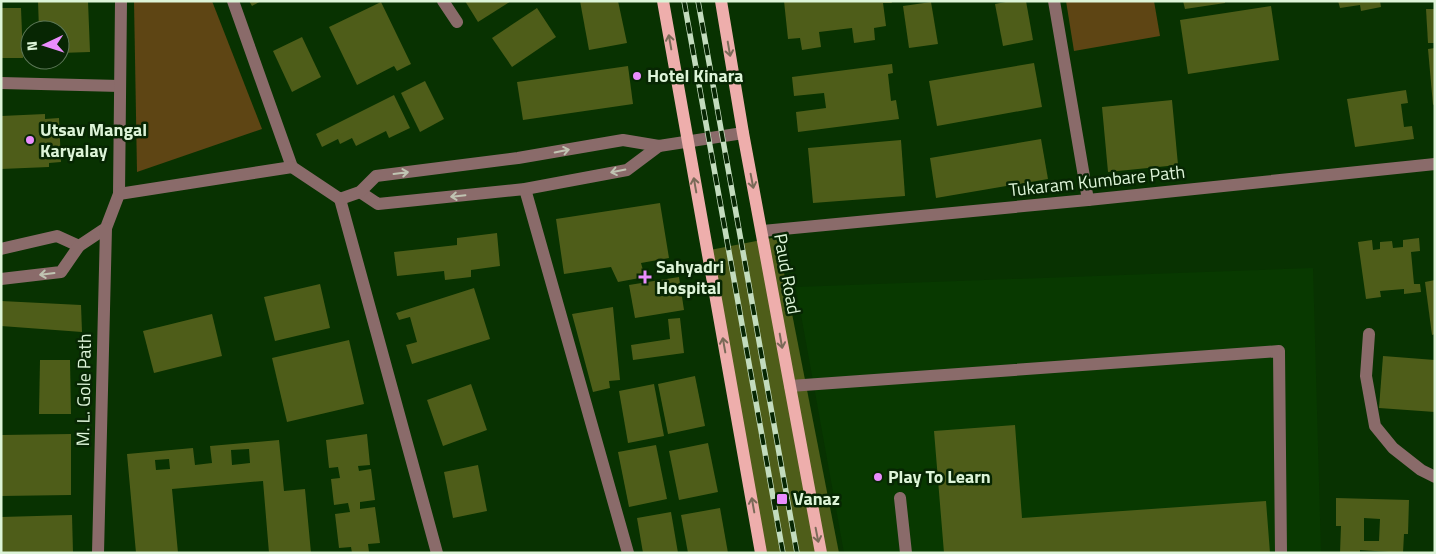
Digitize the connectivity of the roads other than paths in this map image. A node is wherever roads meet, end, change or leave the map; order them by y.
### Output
1 (121, 1) edge
2 (233, 1) edge
3 (443, 1) edge
4 (663, 1) edge
5 (721, 1) edge
6 (1054, 1) edge
7 (457, 22) dead end
8 (1, 83) edge
9 (120, 86) junction
10 (743, 133) junction
11 (687, 142) junction
12 (659, 146) junction
13 (1435, 164) edge
14 (292, 167) junction
15 (525, 189) junction
16 (360, 192) junction
17 (119, 194) junction
18 (340, 199) junction
19 (1088, 200) junction
20 (106, 228) junction
21 (762, 230) junction
22 (79, 246) junction
23 (1, 249) edge
24 (1, 279) edge
25 (1369, 334) dead end
26 (790, 386) junction
27 (1435, 477) edge
28 (900, 498) dead end
29 (98, 553) edge
30 (436, 553) edge
31 (628, 553) edge
32 (762, 553) edge
33 (821, 553) edge
34 (906, 553) edge
35 (1281, 553) edge

1 - 9 street
2 - 14 street
3 - 7 street
11 -> 4 main road
5 -> 10 main road, Paud Road
6 - 19 street
8 - 9 street
9 - 17 street
10 - 11 street
10 -> 21 main road, Paud Road
11 - 12 street
32 -> 11 main road
12 -> 15 street
16 -> 12 street
13 - 19 street, Tukaram Kumbare Path
14 - 17 street
14 - 18 street
15 -> 16 street
15 - 31 street
16 - 18 street
17 - 20 street, M. L. Gole Path
18 - 30 street
19 - 21 street, Tukaram Kumbare Path
20 - 22 street
20 - 29 street, M. L. Gole Path
21 -> 26 main road, Paud Road
22 - 23 street
22 -> 24 street
25 - 27 street
26 -> 33 main road, Paud Road
26 - 35 street
28 - 34 street

